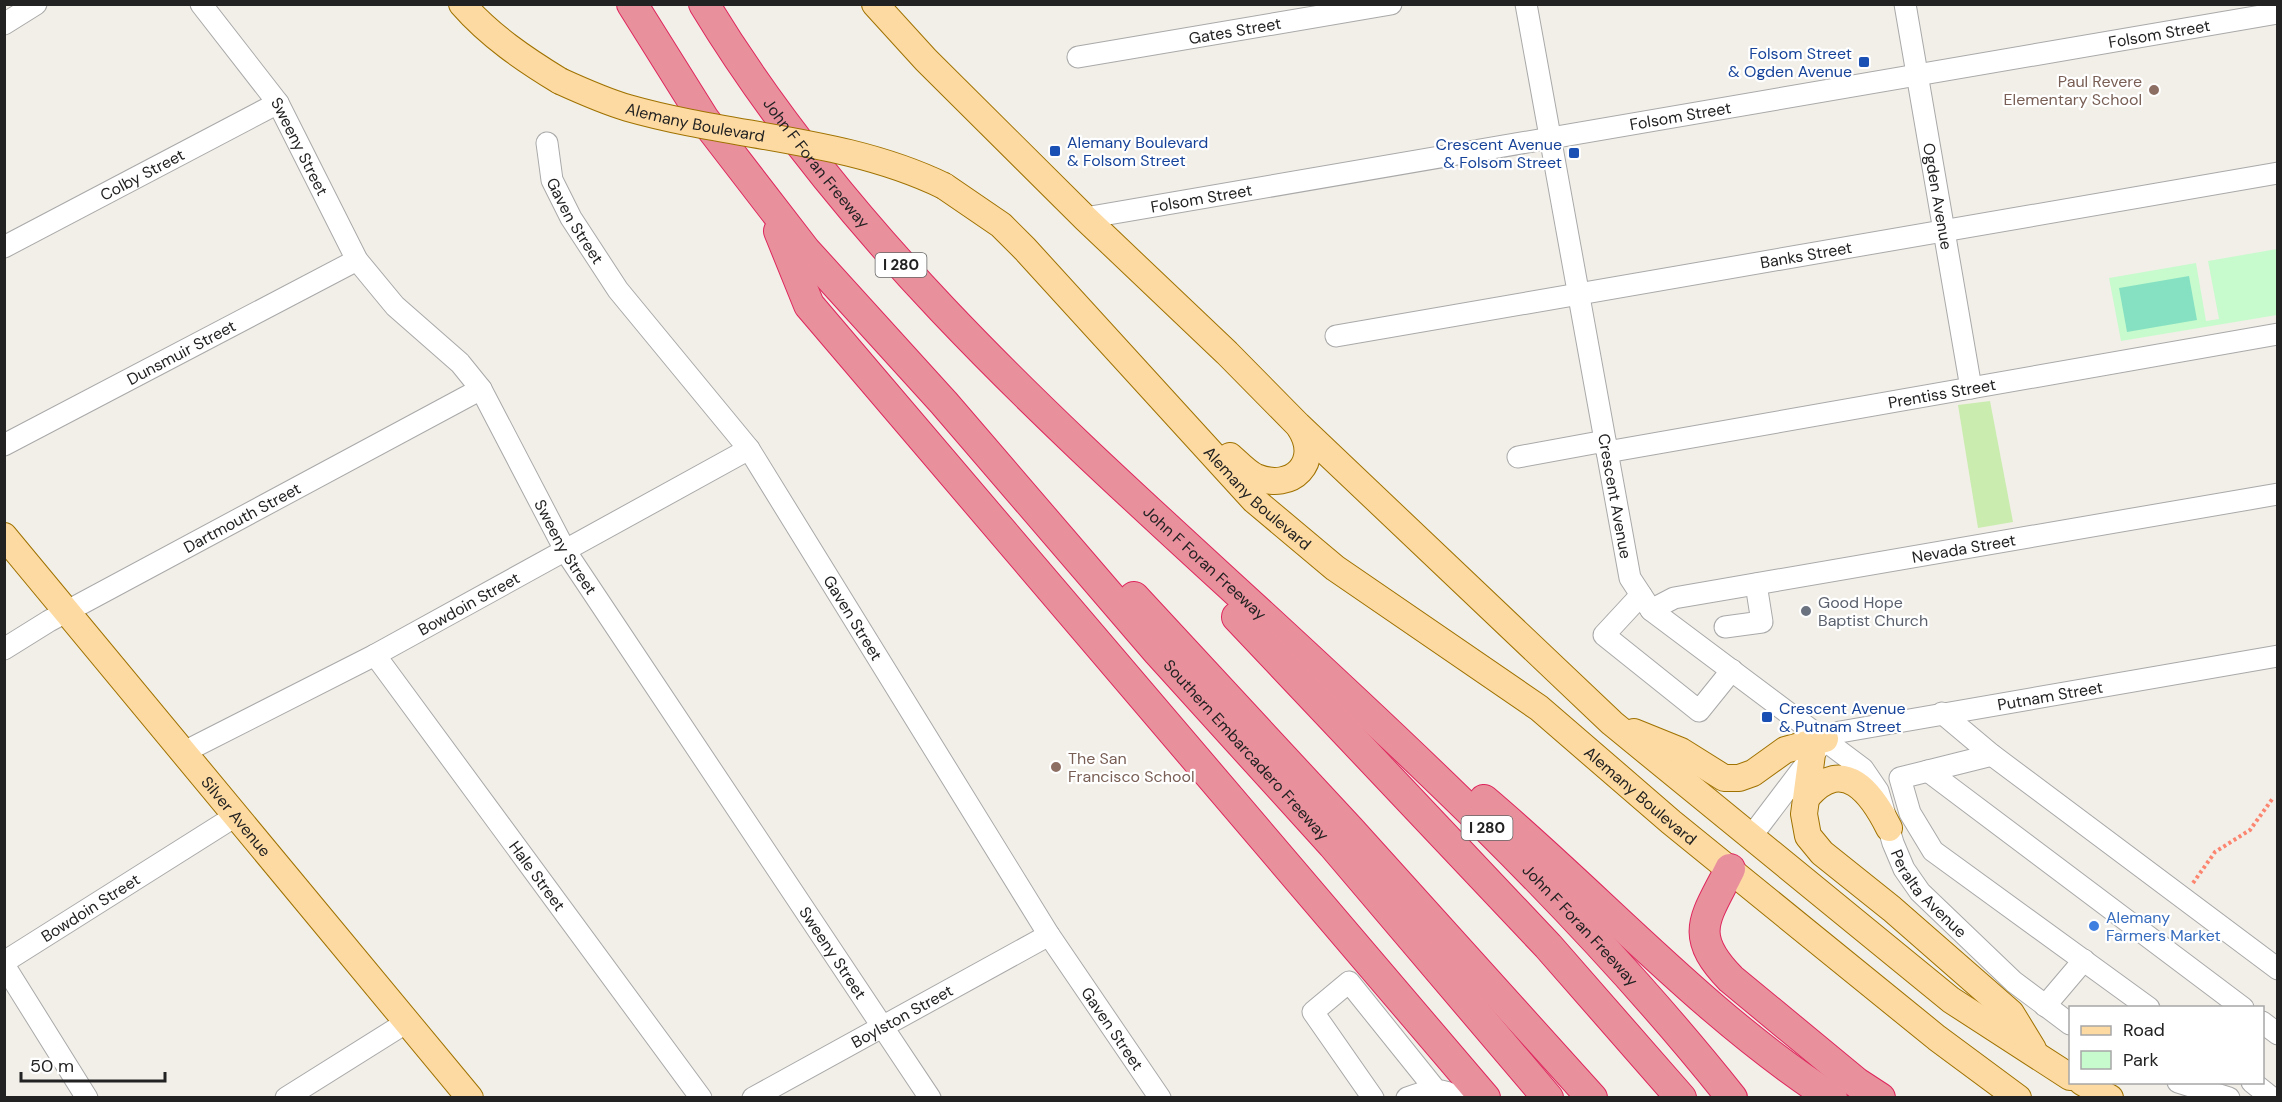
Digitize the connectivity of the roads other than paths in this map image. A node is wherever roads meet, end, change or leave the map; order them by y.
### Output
1 (36, 4) edge
2 (201, 4) edge
3 (462, 4) edge
4 (632, 4) edge
5 (704, 4) edge
6 (724, 4) edge
7 (875, 4) edge
8 (1391, 4) edge
9 (1526, 4) edge
10 (1905, 4) edge
11 (2277, 13) edge
12 (4, 24) edge
13 (1078, 57) dead end
14 (1917, 76) junction
15 (279, 103) junction
16 (780, 117) junction
17 (1551, 140) junction
18 (547, 142) dead end
19 (2277, 173) edge
20 (768, 203) junction
21 (1085, 218) junction
22 (1944, 232) junction
23 (4, 247) edge
24 (357, 260) junction
25 (1579, 295) junction
26 (2277, 334) edge
27 (1336, 336) dead end
28 (1971, 388) junction
29 (482, 389) junction
30 (1034, 402) junction
31 (1167, 405) junction
32 (1298, 425) junction
33 (4, 445) edge
34 (1606, 446) junction
35 (748, 449) junction
36 (1518, 457) dead end
37 (2277, 495) edge
38 (4, 536) edge
39 (566, 552) junction
40 (1221, 577) junction
41 (1756, 584) junction
42 (1646, 602) junction
43 (67, 612) junction
44 (1725, 627) dead end
45 (4, 649) edge
46 (375, 655) junction
47 (2277, 656) edge
48 (1732, 670) junction
49 (1942, 713) junction
50 (1612, 723) junction
51 (1819, 746) junction
52 (184, 752) junction
53 (1992, 755) junction
54 (1928, 771) junction
55 (1808, 796) junction
56 (237, 816) junction
57 (1889, 828) junction
58 (1342, 837) junction
59 (1750, 838) junction
60 (1730, 869) junction
61 (1049, 935) junction
62 (2084, 960) junction
63 (4, 964) edge
64 (2277, 969) edge
65 (2046, 1006) junction
66 (2146, 1006) edge
67 (2240, 1006) edge
68 (407, 1022) junction
69 (2069, 1023) edge
70 (2264, 1024) edge
71 (881, 1028) junction
72 (2277, 1034) edge
73 (2038, 1057) junction
74 (2069, 1076) edge
75 (2084, 1084) edge
76 (2181, 1084) edge
77 (2253, 1084) edge
78 (1435, 1089) junction
79 (1857, 1093) edge
80 (87, 1098) edge
81 (286, 1098) edge
82 (470, 1098) edge
83 (702, 1098) edge
84 (753, 1098) edge
85 (930, 1098) edge
86 (1160, 1098) edge
87 (1373, 1098) edge
88 (1407, 1098) edge
89 (1458, 1098) edge
90 (1485, 1098) edge
91 (1548, 1098) edge
92 (1592, 1098) edge
93 (1681, 1098) edge
94 (1732, 1098) edge
95 (2018, 1098) edge
96 (2110, 1098) edge
97 (2229, 1098) edge
98 (2272, 1098) edge

1 - 12 street
2 - 15 street, Sweeny Street
3 - 31 main road, Alemany Boulevard, bridge
4 - 20 highway
5 - 16 highway, John F Foran Freeway / I 280
6 - 16 highway
7 - 21 main road
8 - 13 street, Gates Street
9 - 17 street, Crescent Avenue
10 - 14 street, Ogden Avenue
11 - 14 street, Folsom Street
14 - 17 street, Folsom Street
14 - 22 street, Ogden Avenue
15 - 23 street, Colby Street
15 - 24 street, Sweeny Street
16 - 30 highway, John F Foran Freeway / I 280
17 - 21 street, Folsom Street
17 - 25 street, Crescent Avenue
18 - 35 street, Gaven Street
19 - 22 street, Banks Street
20 - 58 highway
20 - 90 highway
21 - 32 main road
22 - 25 street, Banks Street
22 - 28 street, Ogden Avenue
24 - 29 street, Sweeny Street
24 - 33 street, Dunsmuir Street
25 - 27 street, Banks Street
25 - 34 street, Crescent Avenue
26 - 28 street, Prentiss Street
28 - 34 street, Prentiss Street
29 - 39 street, Sweeny Street
29 - 43 street, Dartmouth Street
30 - 40 highway, John F Foran Freeway / I 280
30 - 93 highway
31 - 32 main road
31 - 60 main road, Alemany Boulevard
32 - 50 main road
34 - 36 street, Prentiss Street
34 - 42 street, Crescent Avenue
35 - 39 street, Bowdoin Street
35 - 61 street, Gaven Street
37 - 41 street, Nevada Street
38 - 43 main road, Silver Avenue
39 - 46 street, Bowdoin Street
39 - 71 street, Sweeny Street
40 - 79 highway
40 - 94 highway, John F Foran Freeway / I 280
41 - 42 street, Nevada Street
41 - 44 street
42 - 48 street, Crescent Avenue
42 - 48 street
43 - 45 street, Dartmouth Street
43 - 52 main road, Silver Avenue
46 - 52 street, Bowdoin Street
46 - 83 street, Hale Street
47 - 49 street, Putnam Street
48 - 51 street, Crescent Avenue
49 - 51 street, Putnam Street
49 - 53 street
50 - 51 main road
50 - 59 main road
51 - 55 main road
51 - 57 street, Peralta Avenue
51 - 59 street
52 - 56 main road, Silver Avenue
53 - 54 street
53 - 64 street
54 - 62 street
54 - 67 street
55 - 57 main road
55 - 73 main road
56 - 63 street, Bowdoin Street
56 - 68 main road, Silver Avenue
57 - 65 street, Peralta Avenue
58 - 91 highway, Southern Embarcadero Freeway
58 - 92 highway
59 - 60 main road
59 - 73 main road
60 - 79 highway
60 - 95 main road, Alemany Boulevard
61 - 71 street, Boylston Street
61 - 86 street, Gaven Street
62 - 65 street
62 - 66 street
63 - 80 street
65 - 69 street, Peralta Avenue
68 - 81 street
68 - 82 main road, Silver Avenue
70 - 72 street
71 - 84 street, Boylston Street
71 - 85 street, Sweeny Street
73 - 74 main road
75 - 96 main road
76 - 97 street
77 - 98 street
78 - 87 street
78 - 88 street
78 - 89 street

